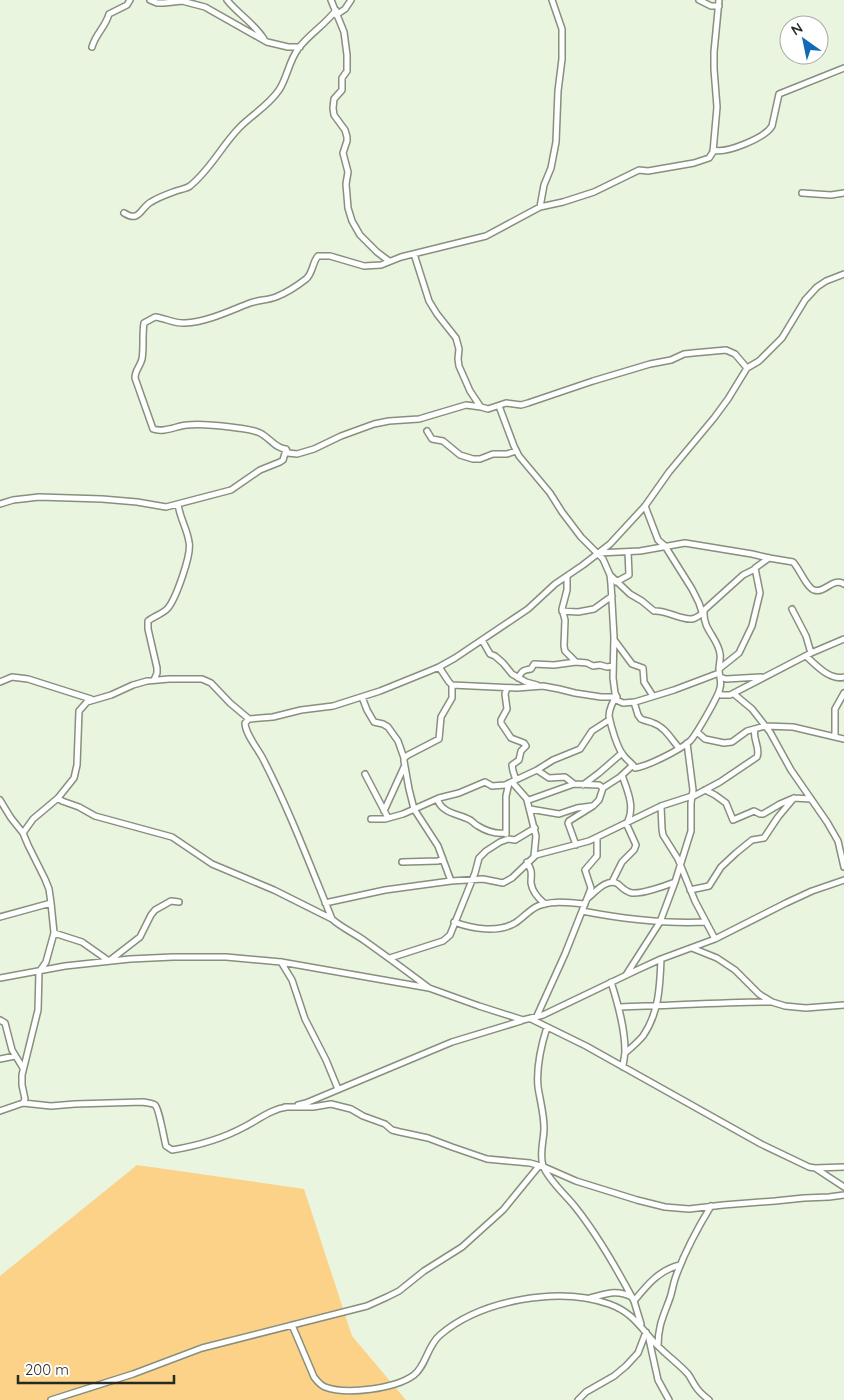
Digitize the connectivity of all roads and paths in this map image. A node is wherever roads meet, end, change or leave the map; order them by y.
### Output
1 (130, 0) edge
2 (150, 0) edge
3 (227, 0) edge
4 (331, 0) edge
5 (351, 0) edge
6 (552, 0) edge
7 (699, 0) edge
8 (719, 3) edge
9 (336, 13) junction
10 (264, 40) junction
11 (92, 47) dead end
12 (300, 47) junction
13 (844, 68) edge
14 (713, 150) junction
15 (802, 193) dead end
16 (844, 193) edge
17 (540, 207) junction
18 (124, 212) dead end
19 (414, 254) junction
20 (389, 261) junction
21 (844, 274) edge
22 (747, 368) junction
23 (499, 406) junction
24 (481, 407) junction
25 (427, 431) dead end
26 (286, 449) junction
27 (516, 451) junction
28 (0, 504) edge
29 (178, 504) junction
30 (645, 506) junction
31 (665, 546) junction
32 (628, 552) junction
33 (598, 553) junction
34 (768, 558) junction
35 (755, 568) junction
36 (610, 575) junction
37 (566, 576) junction
38 (843, 577) edge
39 (616, 582) junction
40 (837, 582) junction
41 (844, 584) edge
42 (612, 596) junction
43 (792, 609) dead end
44 (562, 611) junction
45 (703, 612) junction
46 (844, 639) edge
47 (482, 640) junction
48 (614, 640) junction
49 (809, 654) junction
50 (576, 662) junction
51 (613, 666) junction
52 (439, 667) junction
53 (719, 673) junction
54 (764, 677) junction
55 (844, 677) edge
56 (518, 678) junction
57 (154, 680) junction
58 (0, 682) edge
59 (452, 685) junction
60 (543, 686) junction
61 (507, 688) junction
62 (719, 692) junction
63 (844, 693) edge
64 (734, 694) junction
65 (653, 696) junction
66 (362, 697) junction
67 (616, 698) junction
68 (91, 699) junction
69 (634, 702) junction
70 (249, 719) junction
71 (610, 720) junction
72 (765, 726) junction
73 (755, 728) junction
74 (697, 732) junction
75 (835, 736) junction
76 (844, 739) edge
77 (688, 743) junction
78 (679, 748) junction
79 (622, 753) junction
80 (404, 758) junction
81 (633, 765) junction
82 (404, 767) junction
83 (537, 770) junction
84 (365, 774) dead end
85 (622, 775) junction
86 (512, 782) junction
87 (574, 784) junction
88 (582, 785) junction
89 (604, 788) junction
90 (705, 790) junction
91 (692, 796) junction
92 (58, 798) junction
93 (439, 798) junction
94 (794, 798) junction
95 (810, 799) junction
96 (0, 800) edge
97 (527, 800) junction
98 (593, 806) junction
99 (661, 806) junction
100 (414, 809) junction
101 (530, 809) junction
102 (384, 811) junction
103 (388, 818) junction
104 (371, 819) dead end
105 (627, 822) junction
106 (535, 828) junction
107 (24, 833) junction
108 (505, 833) junction
109 (597, 838) junction
110 (505, 840) junction
111 (576, 845) junction
112 (533, 857) junction
113 (443, 859) junction
114 (402, 862) dead end
115 (527, 862) junction
116 (680, 865) junction
117 (844, 865) edge
118 (472, 880) junction
119 (844, 880) edge
120 (451, 881) junction
121 (612, 882) junction
122 (675, 882) junction
123 (690, 890) junction
124 (586, 901) junction
125 (178, 902) dead end
126 (52, 903) junction
127 (325, 903) junction
128 (545, 904) junction
129 (582, 910) junction
130 (0, 917) edge
131 (332, 919) junction
132 (454, 922) junction
133 (660, 922) junction
134 (706, 922) junction
135 (54, 933) junction
136 (715, 939) junction
137 (692, 948) junction
138 (390, 958) junction
139 (661, 959) junction
140 (109, 961) junction
141 (281, 962) junction
142 (39, 972) junction
143 (625, 975) junction
144 (0, 978) edge
145 (611, 982) junction
146 (429, 988) junction
147 (772, 1002) junction
148 (844, 1005) edge
149 (656, 1006) junction
150 (619, 1007) junction
151 (533, 1018) junction
152 (0, 1020) edge
153 (523, 1020) junction
154 (547, 1027) junction
155 (625, 1053) junction
156 (15, 1056) junction
157 (0, 1059) edge
158 (623, 1067) junction
159 (23, 1068) junction
160 (338, 1089) junction
161 (23, 1103) junction
162 (285, 1107) junction
163 (0, 1111) edge
164 (541, 1167) junction
165 (844, 1167) edge
166 (815, 1168) junction
167 (844, 1187) edge
168 (844, 1195) edge
169 (711, 1206) junction
170 (680, 1265) junction
171 (587, 1299) junction
172 (633, 1299) junction
173 (292, 1325) junction
174 (642, 1326) junction
175 (647, 1334) junction
176 (658, 1346) junction
177 (51, 1400) edge
178 (578, 1400) edge
179 (668, 1400) edge
180 (709, 1400) edge

1 - 11 street
2 - 10 street
3 - 10 street
4 - 9 street
5 - 9 street
6 - 17 street
7 - 8 street
8 - 14 street
9 - 12 street
9 - 20 street
10 - 12 street
12 - 18 street
13 - 14 street
14 - 17 street
15 - 16 street
17 - 19 street
19 - 20 street
19 - 24 street
20 - 26 street
21 - 22 street
22 - 23 street
22 - 30 street
23 - 24 street
23 - 27 street
24 - 26 street
25 - 27 street
26 - 29 street
27 - 33 street
28 - 29 street
29 - 57 street
30 - 31 street
30 - 33 street
31 - 32 street
31 - 34 street
31 - 45 street
32 - 33 street
32 - 39 street
33 - 36 street
33 - 37 street
34 - 35 street
34 - 40 street
35 - 45 street
35 - 53 street
36 - 39 street
36 - 42 street
37 - 44 street
37 - 47 street
38 - 40 street
39 - 45 street
40 - 41 street
42 - 44 street
42 - 48 street
43 - 49 street
44 - 50 street
45 - 53 street
46 - 49 street
47 - 52 street
47 - 56 street
48 - 51 street
48 - 65 street
49 - 54 street
49 - 55 street
50 - 51 street
50 - 56 street
51 - 67 street
52 - 59 street
52 - 66 street
53 - 54 street
53 - 62 street
53 - 65 street
54 - 64 street
56 - 60 street
57 - 68 street
57 - 70 street
58 - 68 street
59 - 61 street
59 - 80 street
60 - 61 street
60 - 67 street
61 - 86 street
62 - 64 street
62 - 74 street
63 - 75 street
64 - 72 street
65 - 69 street
66 - 70 street
66 - 80 street
67 - 69 street
67 - 71 street
68 - 92 street
69 - 78 street
70 - 127 street
71 - 79 street
71 - 83 street
72 - 73 street
72 - 75 street
72 - 95 street
73 - 74 street
73 - 90 street
74 - 77 street
75 - 76 street
77 - 78 street
77 - 91 street
78 - 81 street
79 - 81 street
79 - 88 street
80 - 82 street
81 - 85 street
82 - 100 street
82 - 102 street
83 - 86 street
83 - 87 street
84 - 102 street
85 - 89 street
85 - 105 street
86 - 93 street
86 - 97 street
86 - 108 street
87 - 88 street
87 - 97 street
88 - 89 street
89 - 98 street
90 - 91 street
90 - 94 street
91 - 99 street
91 - 116 street
92 - 107 street
92 - 131 street
93 - 100 street
93 - 108 street
94 - 95 street
94 - 123 street
95 - 117 street
96 - 107 street
97 - 101 street
98 - 101 street
98 - 111 street
99 - 105 street
99 - 116 street
100 - 103 street
100 - 113 street
101 - 106 street
102 - 103 street
103 - 104 street
105 - 109 street
105 - 121 street
106 - 110 street
106 - 112 street
107 - 126 street
108 - 110 street
109 - 111 street
109 - 124 street
110 - 118 street
111 - 112 street
112 - 115 street
113 - 114 street
113 - 120 street
115 - 118 street
115 - 128 street
116 - 122 street
116 - 123 street
118 - 120 street
118 - 132 street
119 - 136 street
120 - 127 street
121 - 122 street
121 - 124 street
122 - 133 street
123 - 134 street
124 - 128 street
124 - 129 street
125 - 140 street
126 - 130 street
126 - 135 street
127 - 131 street
128 - 132 street
129 - 133 street
129 - 151 street
131 - 138 street
132 - 138 street
133 - 134 street
133 - 143 street
134 - 136 street
135 - 140 street
135 - 142 street
136 - 137 street
137 - 139 street
137 - 147 street
138 - 146 street
139 - 143 street
139 - 149 street
140 - 141 street
140 - 142 street
141 - 146 street
141 - 160 street
142 - 144 street
142 - 159 street
143 - 145 street
145 - 150 street
145 - 151 street
146 - 153 street
147 - 148 street
147 - 149 street
149 - 150 street
149 - 155 street
150 - 155 street
151 - 153 street
151 - 154 street
152 - 156 street
153 - 160 street
154 - 158 street
154 - 164 street
155 - 158 street
156 - 157 street
156 - 159 street
158 - 166 street
159 - 161 street
160 - 162 street
161 - 162 street
161 - 163 street
162 - 164 street
164 - 169 street
164 - 172 street
164 - 173 street
165 - 166 street
166 - 167 street
168 - 169 street
169 - 170 street
170 - 172 street
170 - 176 street
171 - 172 street
171 - 173 street
171 - 174 street
172 - 174 street
173 - 177 street
174 - 175 street
175 - 176 street
175 - 178 street
175 - 179 street
176 - 180 street

